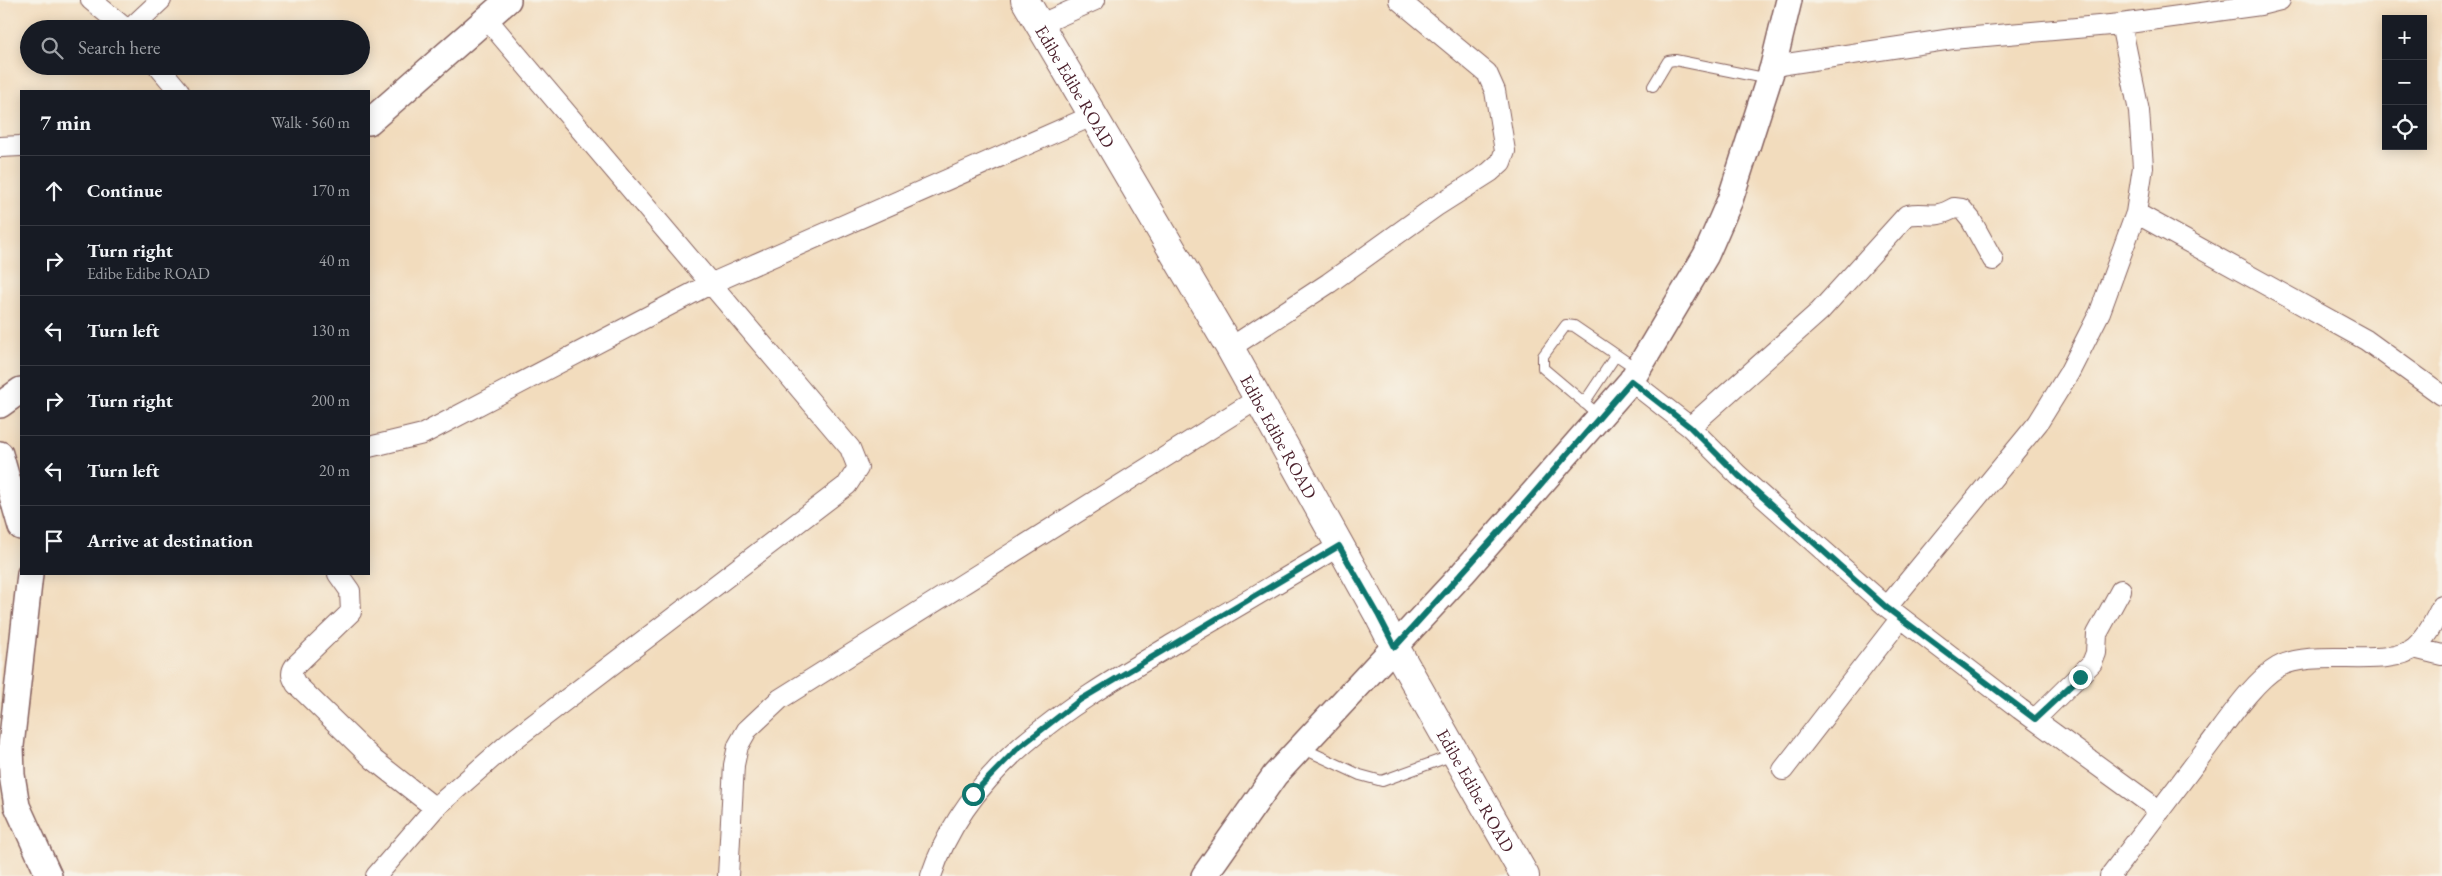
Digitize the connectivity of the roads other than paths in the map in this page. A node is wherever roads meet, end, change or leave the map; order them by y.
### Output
1 (91, 0) edge
2 (161, 0) edge
3 (508, 0) edge
4 (1025, 0) edge
5 (1095, 0) edge
6 (1399, 0) edge
7 (1789, 0) edge
8 (2280, 0) edge
9 (486, 18) junction
10 (115, 20) edge
11 (140, 20) edge
12 (2121, 24) junction
13 (1039, 25) junction
14 (1771, 73) junction
15 (166, 75) edge
16 (1653, 86) dead end
17 (178, 90) edge
18 (1092, 116) junction
19 (370, 121) edge
20 (20, 146) edge
21 (0, 148) edge
22 (2136, 213) junction
23 (1993, 260) dead end
24 (710, 284) junction
25 (1230, 348) junction
26 (1616, 355) junction
27 (1634, 375) junction
28 (20, 391) edge
29 (2442, 395) edge
30 (1259, 398) junction
31 (0, 405) edge
32 (1592, 409) junction
33 (1690, 427) junction
34 (370, 447) edge
35 (0, 454) edge
36 (20, 524) edge
37 (1339, 546) junction
38 (30, 575) edge
39 (339, 575) edge
40 (2121, 590) dead end
41 (2442, 606) edge
42 (1894, 613) junction
43 (1395, 647) junction
44 (2414, 648) junction
45 (2442, 655) edge
46 (2035, 719) junction
47 (1301, 747) junction
48 (1456, 754) junction
49 (1783, 770) dead end
50 (435, 808) junction
51 (2160, 811) junction
52 (49, 876) edge
53 (376, 876) edge
54 (728, 876) edge
55 (931, 876) edge
56 (1204, 876) edge
57 (1525, 876) edge
58 (2110, 876) edge

1 - 10 street
2 - 11 street
3 - 9 street
4 - 13 main road, Edibe Edibe ROAD
5 - 13 street
6 - 25 street
7 - 14 street
8 - 12 street
9 - 19 street
9 - 24 street
12 - 14 street
12 - 22 street
13 - 18 main road, Edibe Edibe ROAD
14 - 16 lane
14 - 27 street
15 - 17 street
18 - 24 street
18 - 25 main road, Edibe Edibe ROAD
20 - 21 street
22 - 29 street
22 - 42 street
23 - 33 street
24 - 34 street
24 - 50 street
25 - 30 main road, Edibe Edibe ROAD
26 - 27 lane
26 - 32 lane
26 - 32 lane
27 - 32 street
27 - 33 street
28 - 31 street
30 - 37 main road, Edibe Edibe ROAD
30 - 54 street
32 - 43 street
33 - 42 street
35 - 36 street
37 - 43 main road, Edibe Edibe ROAD
37 - 55 street
38 - 52 street
39 - 50 street
40 - 46 street
41 - 44 street
42 - 46 street
42 - 49 street
43 - 47 street
43 - 48 main road, Edibe Edibe ROAD
44 - 45 street
44 - 51 street
46 - 51 street
47 - 48 lane
47 - 56 street
48 - 57 main road, Edibe Edibe ROAD
50 - 53 street
51 - 58 street

